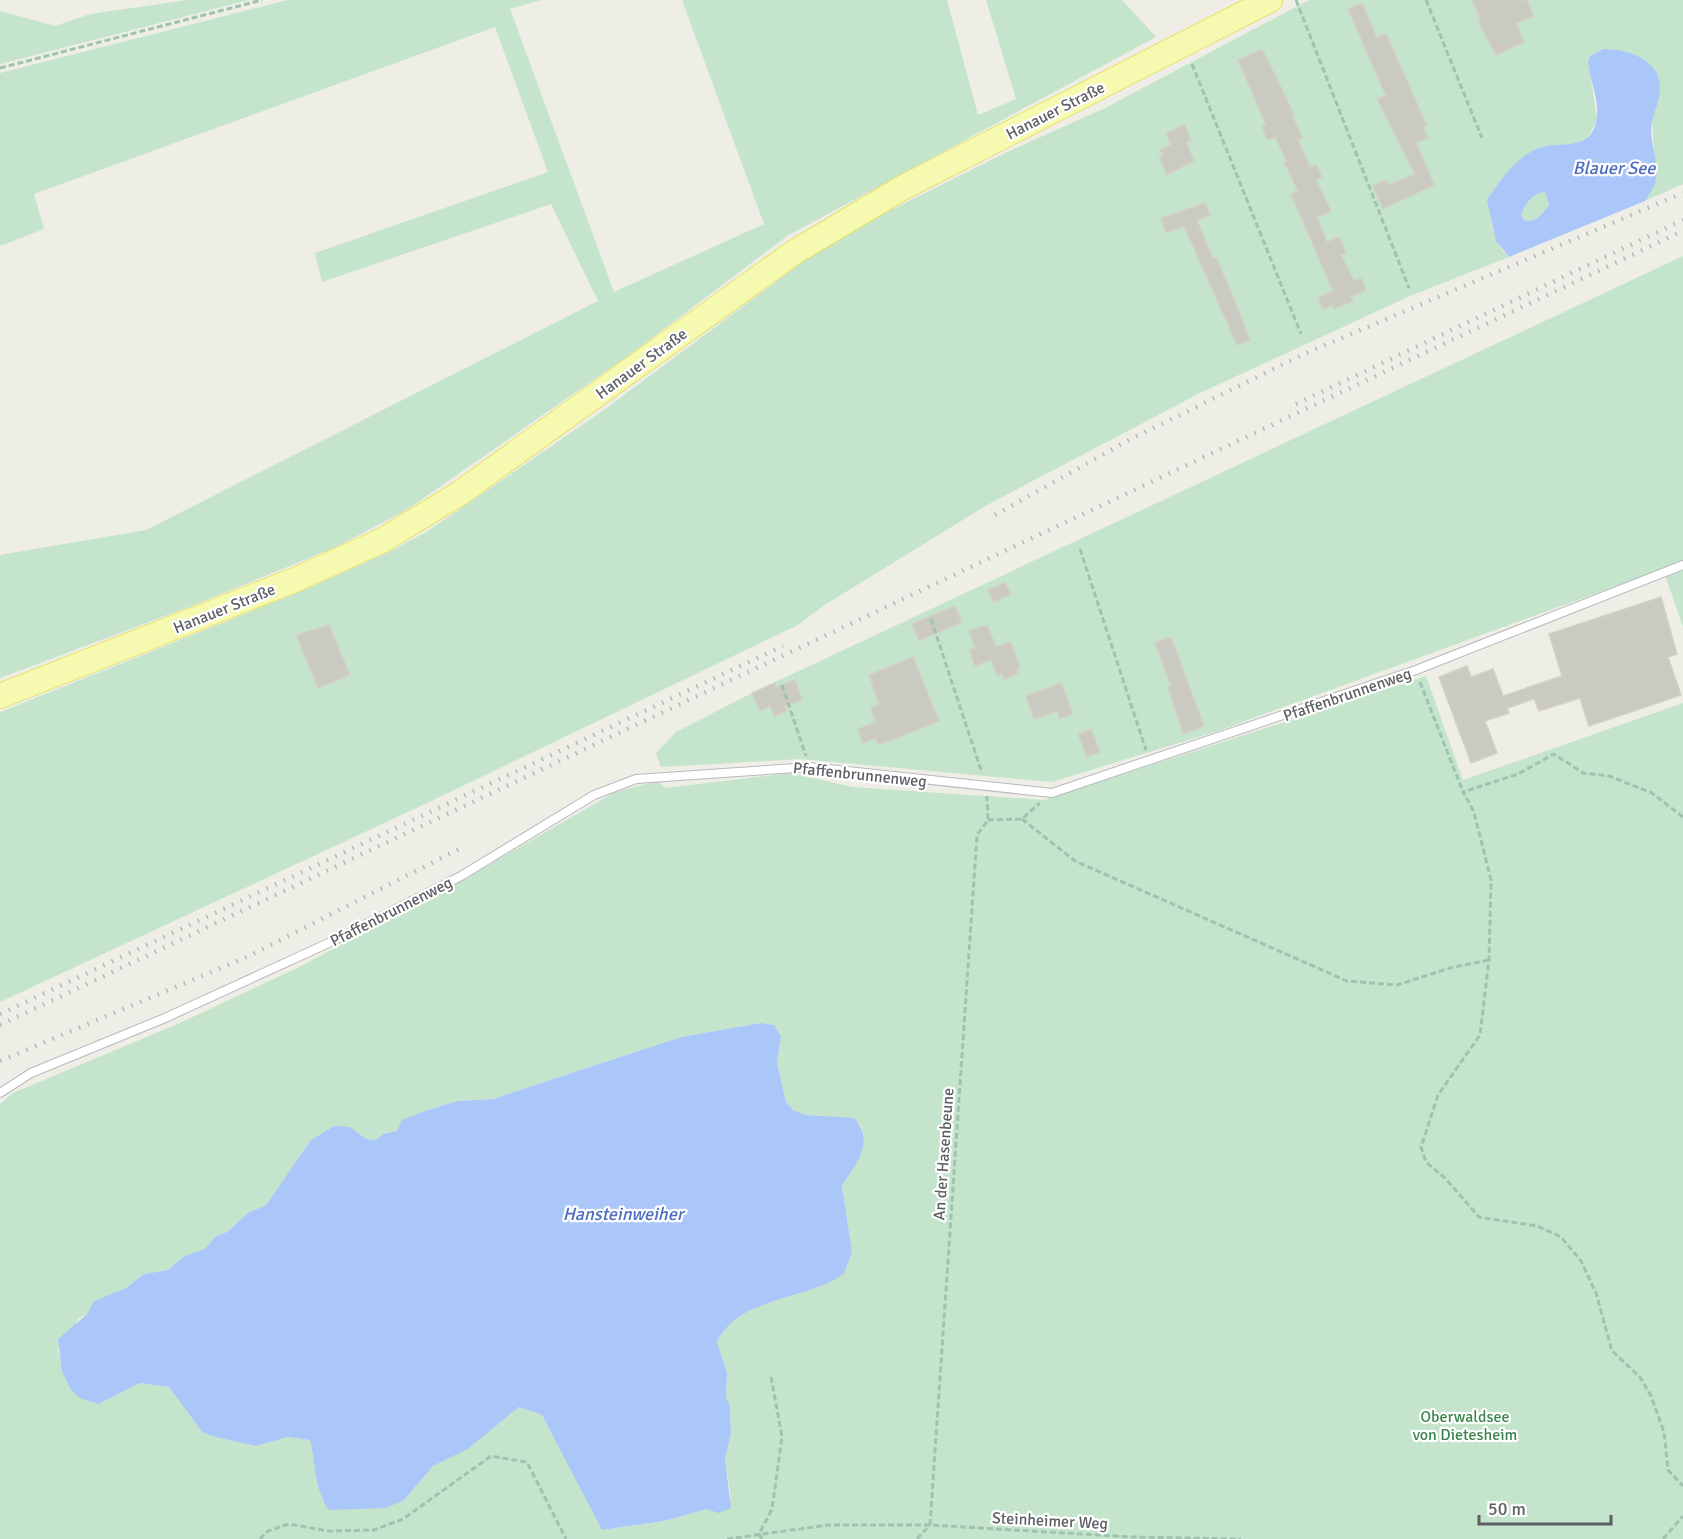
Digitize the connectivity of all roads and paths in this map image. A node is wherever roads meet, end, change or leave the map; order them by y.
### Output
1 (262, 0) edge
2 (1270, 0) edge
3 (1296, 0) edge
4 (1426, 0) edge
5 (1184, 45) junction
6 (0, 68) edge
7 (1482, 138) dead end
8 (1409, 288) dead end
9 (1301, 334) dead end
10 (1080, 549) dead end
11 (1683, 565) edge
12 (931, 619) dead end
13 (1416, 670) junction
14 (782, 685) dead end
15 (0, 696) edge
16 (1149, 761) junction
17 (810, 767) junction
18 (987, 788) junction
19 (1463, 792) junction
20 (1052, 793) junction
21 (1683, 818) edge
22 (1022, 819) junction
23 (988, 820) junction
24 (1489, 960) junction
25 (0, 1093) edge
26 (771, 1377) dead end
27 (1683, 1486) edge
28 (1683, 1516) edge
29 (930, 1525) junction
30 (759, 1534) junction
31 (260, 1539) edge
32 (566, 1539) edge
33 (727, 1539) edge
34 (762, 1539) edge
35 (917, 1539) edge
36 (1240, 1539) edge
37 (1663, 1539) edge

1 - 6 path
2 - 5 main road, Hanauer Straße
3 - 8 path
4 - 7 path
5 - 9 path
5 - 15 main road, Hanauer Straße
10 - 16 path
11 - 13 lane, Pfaffenbrunnenweg
12 - 18 path, An der Hasenbeune
13 - 16 lane, Pfaffenbrunnenweg
13 - 19 path
14 - 17 path
16 - 20 lane, Pfaffenbrunnenweg
17 - 18 lane, Pfaffenbrunnenweg
17 - 25 lane, Pfaffenbrunnenweg
18 - 20 lane, Pfaffenbrunnenweg
18 - 23 path, An der Hasenbeune
19 - 21 path
19 - 24 path
20 - 22 path
22 - 23 path
22 - 24 path
23 - 29 path, An der Hasenbeune
24 - 27 path
26 - 30 path
28 - 37 path
29 - 30 path, Steinheimer Weg
29 - 35 path
29 - 36 path, Steinheimer Weg
30 - 33 path, Steinheimer Weg
30 - 34 path
31 - 32 path

